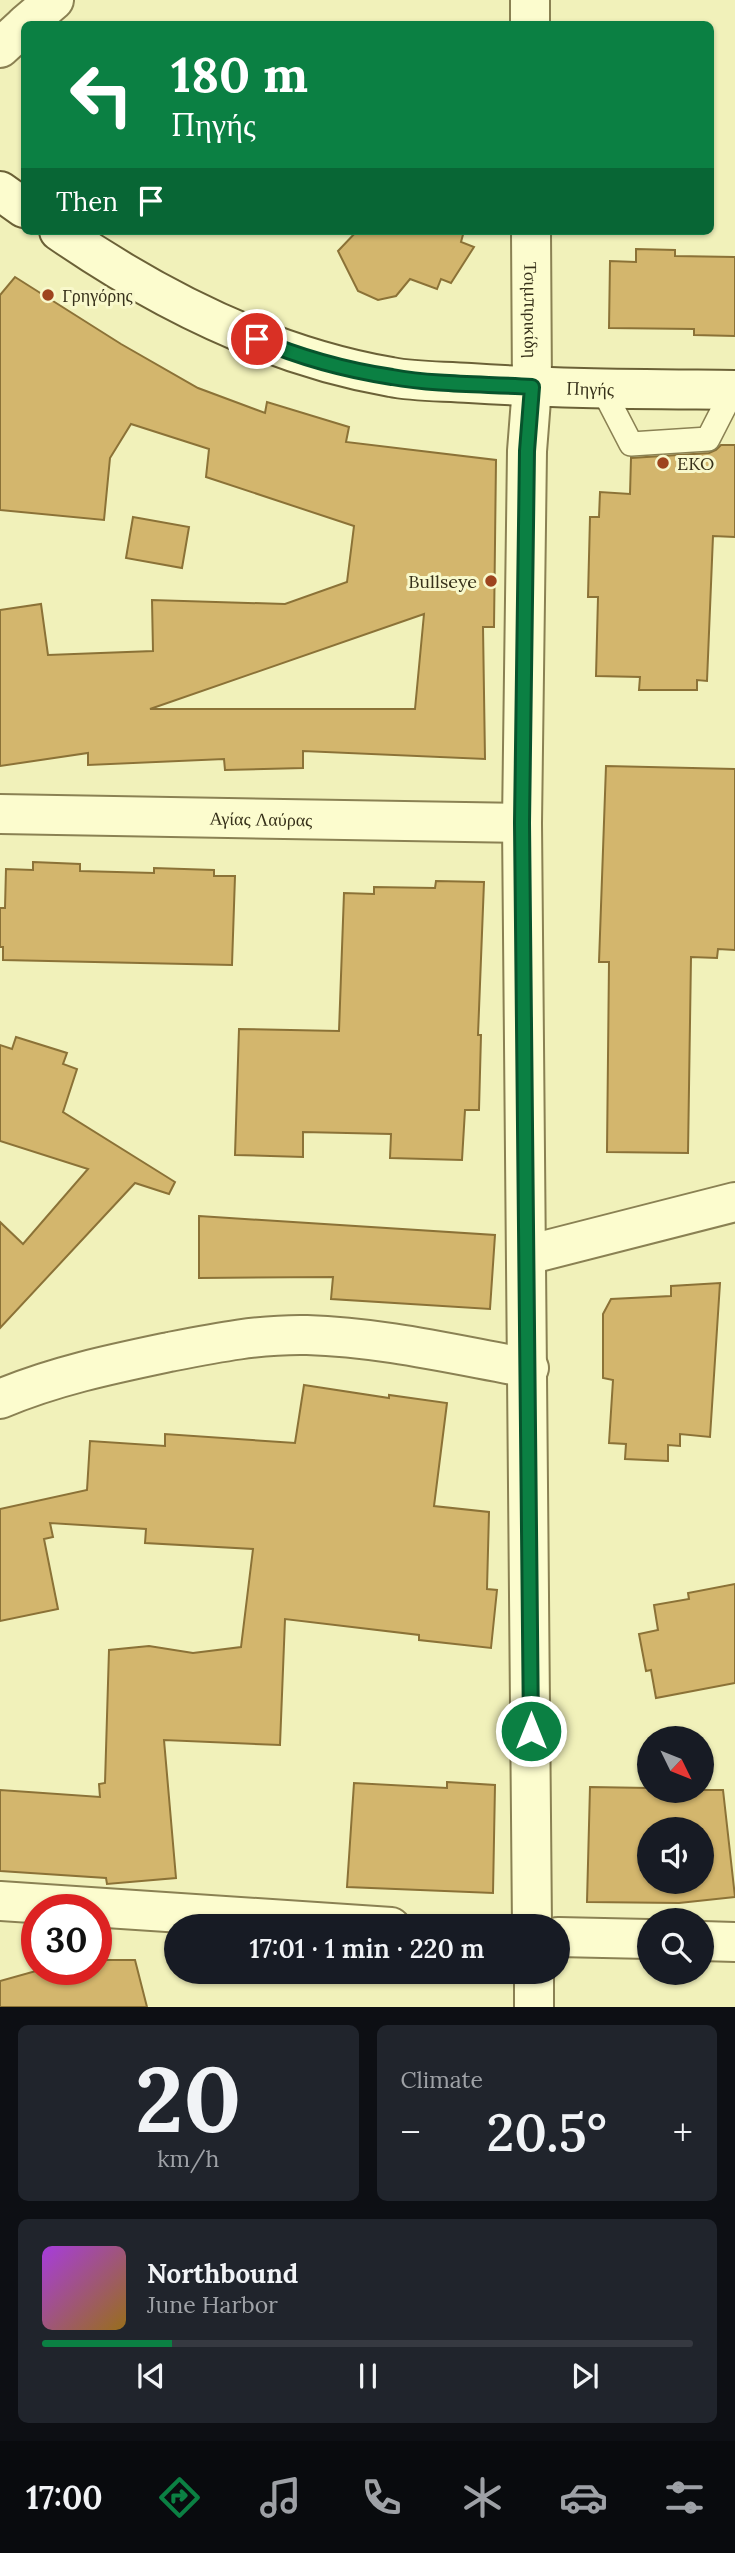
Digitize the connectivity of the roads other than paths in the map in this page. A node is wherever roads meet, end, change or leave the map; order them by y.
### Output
1 (54, 0) edge
2 (530, 0) edge
3 (30, 21) edge
4 (530, 21) edge
5 (21, 29) edge
6 (0, 48) edge
7 (0, 191) edge
8 (21, 206) edge
9 (65, 235) edge
10 (531, 235) edge
11 (532, 387) junction
12 (601, 388) junction
13 (734, 390) edge
14 (0, 814) edge
15 (522, 823) junction
16 (735, 1202) edge
17 (527, 1255) junction
18 (529, 1368) junction
19 (0, 1399) edge
20 (0, 1901) edge
21 (196, 1914) edge
22 (533, 1914) edge
23 (570, 1937) edge
24 (637, 1940) edge
25 (714, 1941) edge
26 (735, 1942) edge
27 (534, 1984) edge
28 (534, 2007) edge

1 - 3 street
2 - 4 street
5 - 6 street
7 - 8 street
9 - 11 street, Πηγής
10 - 11 street, Τσιμπιρικίδη
11 - 12 street, Πηγής
11 - 15 street, Τσιμπιρικίδη
12 - 13 street, Πηγής
12 - 13 lane
14 - 15 street, Αγίας Λαύρας
15 - 17 street, Τσιμπιρικίδη
16 - 17 street
17 - 18 street, Τσιμπιρικίδη
18 - 19 street
18 - 22 street, Τσιμπιρικίδη
20 - 21 street
23 - 24 street
25 - 26 street
27 - 28 street

